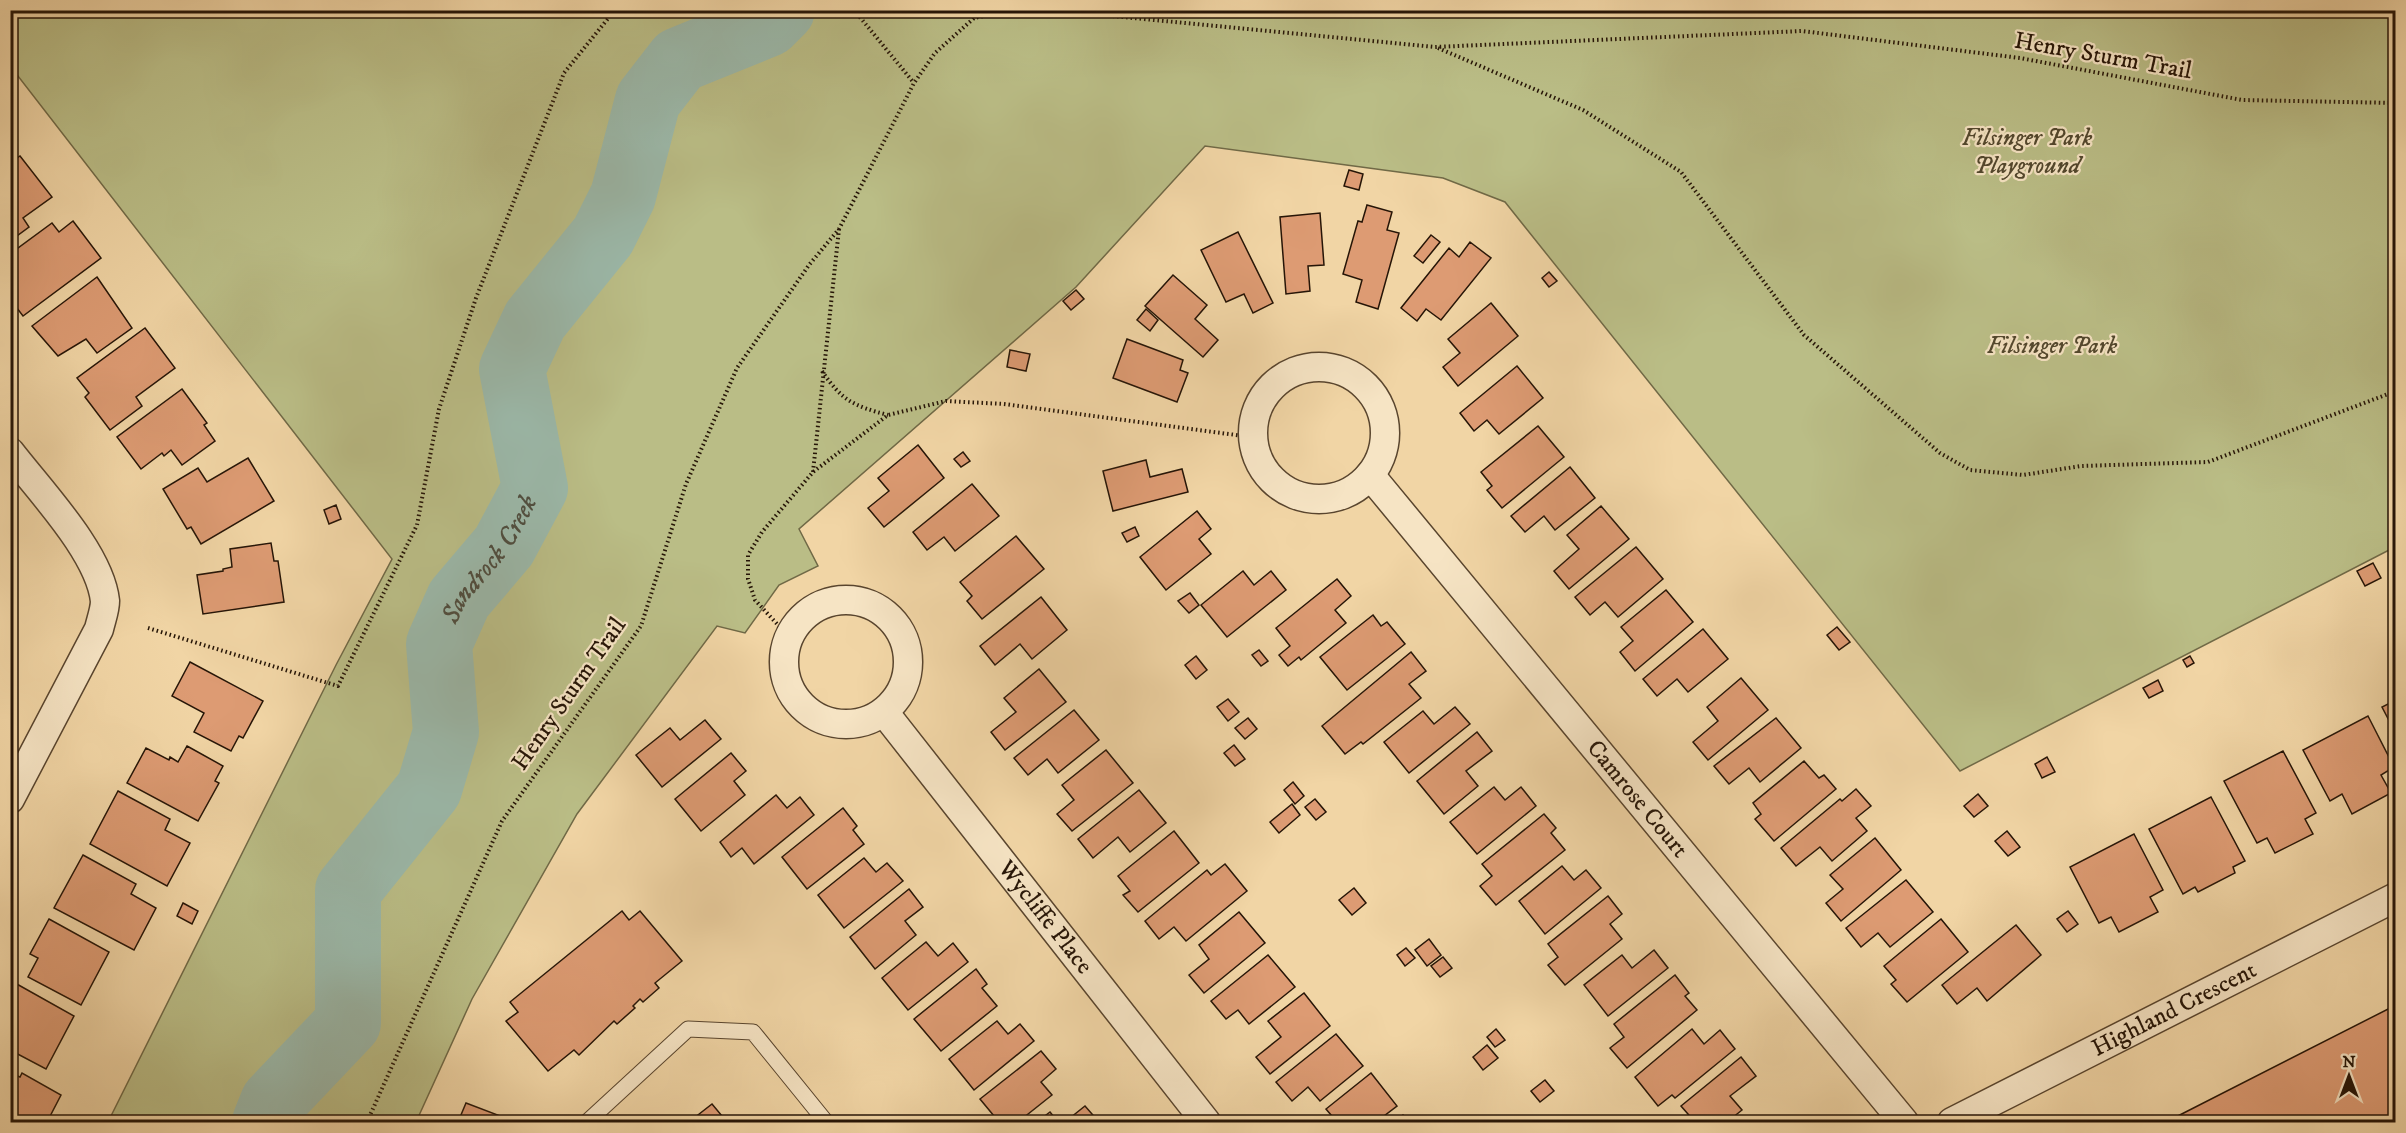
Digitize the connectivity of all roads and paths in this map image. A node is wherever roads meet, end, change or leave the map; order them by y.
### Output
1 (615, 10) edge
2 (854, 10) edge
3 (1014, 10) edge
4 (1050, 10) edge
5 (1435, 47) junction
6 (914, 83) junction
7 (2396, 103) edge
8 (839, 229) junction
9 (822, 370) junction
10 (2396, 391) edge
11 (888, 416) junction
12 (1251, 437) junction
13 (10, 452) edge
14 (813, 472) junction
15 (1370, 475) junction
16 (148, 628) dead end
17 (789, 637) junction
18 (884, 712) junction
19 (10, 799) edge
20 (2396, 897) edge
21 (367, 1122) edge
22 (587, 1122) edge
23 (826, 1122) edge
24 (1206, 1122) edge
25 (1904, 1122) edge
26 (1952, 1122) edge

1 - 16 path
2 - 6 path
3 - 6 path, Henry Sturm Trail
4 - 5 path, Henry Sturm Trail
5 - 7 path, Henry Sturm Trail
5 - 10 path
6 - 8 path, Henry Sturm Trail
8 - 9 path, Henry Sturm Trail
8 - 21 path, Henry Sturm Trail
9 - 11 path
9 - 14 path, Henry Sturm Trail
11 - 12 path
11 - 14 path
12 - 15 street
12 - 15 street
13 - 19 street
14 - 17 path
15 - 25 street, Camrose Court
17 - 18 street
17 - 18 street
18 - 24 street, Wycliffe Place
20 - 26 street, Highland Crescent
22 - 23 lane

